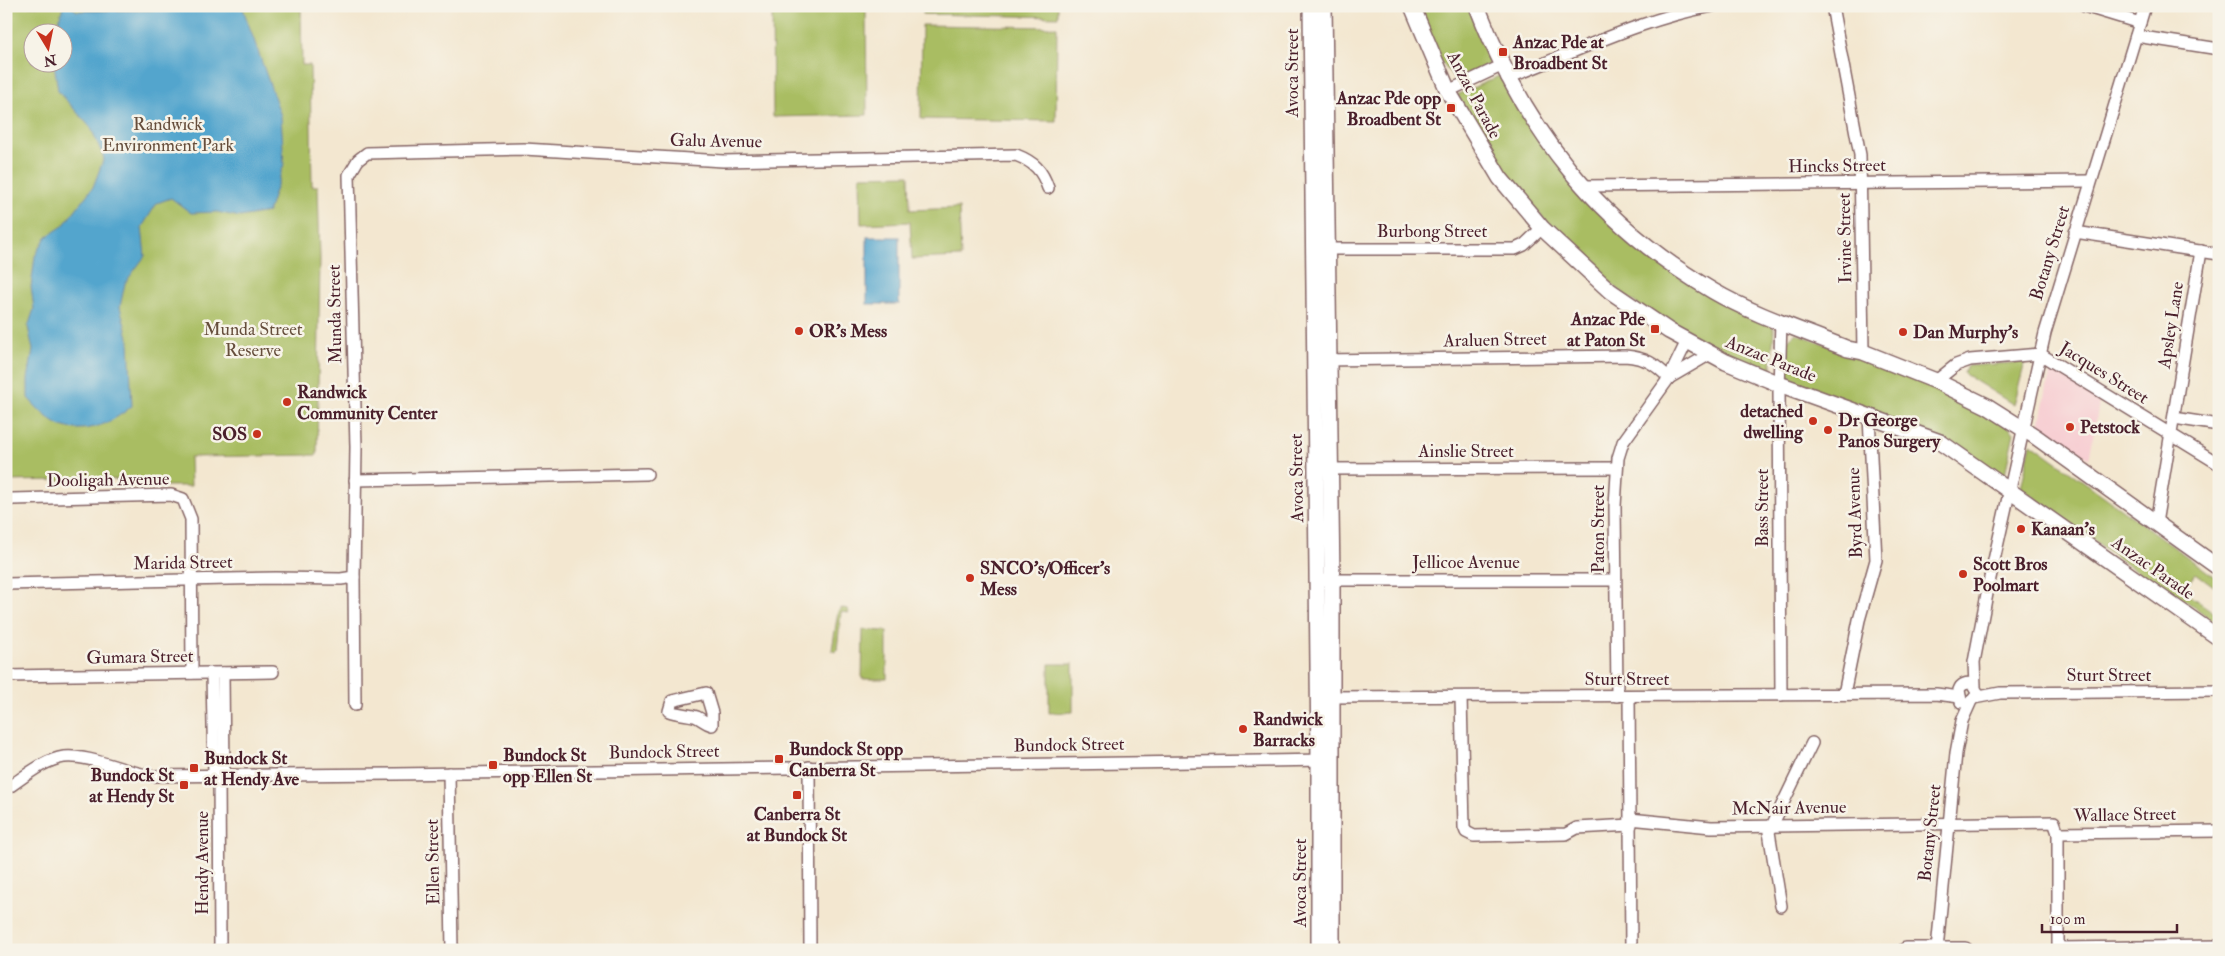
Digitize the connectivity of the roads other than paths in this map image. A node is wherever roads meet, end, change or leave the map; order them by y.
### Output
1 (1310, 6) edge
2 (1324, 6) edge
3 (1412, 6) edge
4 (1477, 6) edge
5 (1712, 6) edge
6 (1832, 6) edge
7 (2084, 6) edge
8 (2145, 6) edge
9 (2140, 22) junction
10 (2136, 36) junction
11 (2219, 49) edge
12 (1504, 72) junction
13 (1448, 90) junction
14 (367, 153) joint
15 (2090, 181) junction
16 (1862, 183) junction
17 (1584, 186) junction
18 (1048, 188) dead end
19 (1542, 228) junction
20 (2075, 232) junction
21 (1320, 249) junction
22 (2200, 251) junction
23 (2219, 254) edge
24 (1781, 321) junction
25 (1686, 341) junction
26 (1863, 352) junction
27 (1710, 354) junction
28 (2040, 354) junction
29 (1321, 360) junction
30 (1669, 378) junction
31 (1936, 381) junction
32 (1779, 384) junction
33 (1869, 416) junction
34 (2174, 418) junction
35 (2219, 425) edge
36 (2024, 429) junction
37 (2172, 436) junction
38 (2219, 464) edge
39 (1616, 468) junction
40 (1323, 469) junction
41 (647, 474) dead end
42 (355, 480) junction
43 (2010, 490) junction
44 (7, 502) edge
45 (2156, 523) junction
46 (2219, 568) edge
47 (355, 574) junction
48 (1324, 580) junction
49 (1615, 580) junction
50 (191, 581) junction
51 (6, 584) edge
52 (2219, 638) edge
53 (273, 672) dead end
54 (218, 673) junction
55 (192, 674) junction
56 (6, 676) edge
57 (2219, 691) edge
58 (1967, 692) junction
59 (1781, 694) junction
60 (1844, 694) junction
61 (1616, 696) junction
62 (1629, 696) junction
63 (1326, 697) junction
64 (1461, 697) junction
65 (355, 705) dead end
66 (1812, 743) dead end
67 (1326, 759) junction
68 (809, 767) junction
69 (449, 773) junction
70 (219, 775) junction
71 (6, 789) edge
72 (1631, 822) junction
73 (1949, 823) junction
74 (1771, 826) junction
75 (2219, 831) edge
76 (2058, 833) junction
77 (1781, 906) dead end
78 (1937, 949) edge
79 (2210, 949) edge
80 (220, 950) edge
81 (452, 950) edge
82 (810, 950) edge
83 (1319, 950) edge
84 (1332, 950) edge
85 (1631, 950) edge
86 (1906, 950) edge
87 (1966, 950) edge
88 (2058, 950) edge

1 - 21 main road, Avoca Street
2 - 21 main road, Avoca Street
3 - 13 main road, Anzac Parade
4 - 12 main road
5 - 12 street
6 - 16 street, Irvine Street
7 - 9 street
8 - 9 street, Botany Street
9 - 10 street, Botany Street
10 - 11 street
10 - 15 street, Botany Street
12 - 13 street
12 - 17 main road
13 - 19 main road, Anzac Parade
14 - 18 street, Galu Avenue
14 - 42 street, Munda Street
15 - 16 street, Hincks Street
15 - 20 street, Botany Street
16 - 17 street, Hincks Street
16 - 26 street, Irvine Street
17 - 24 main road
19 - 21 street, Burbong Street
19 - 25 main road, Anzac Parade
20 - 22 street
20 - 28 street, Botany Street
21 - 29 main road, Avoca Street
22 - 23 street
22 - 34 street, Apsley Lane
24 - 26 main road
24 - 32 street, Bass Street
25 - 27 main road, Anzac Parade
25 - 30 street, Paton Street
26 - 31 main road
27 - 30 street, Paton Street
27 - 32 main road, Anzac Parade
28 - 31 street, Jacques Street
28 - 36 street, Botany Street
28 - 37 street, Jacques Street
29 - 30 street, Araluen Street
29 - 40 main road, Avoca Street
30 - 39 street, Paton Street
31 - 36 main road
32 - 33 main road, Anzac Parade
32 - 59 street, Bass Street
33 - 43 main road, Anzac Parade
33 - 60 street, Byrd Avenue
34 - 35 street
34 - 37 street, Apsley Lane
36 - 43 street, Botany Street
36 - 45 main road
37 - 38 street, Jacques Street
37 - 45 street, Apsley Lane
39 - 40 street, Ainslie Street
39 - 49 street, Paton Street
40 - 48 main road, Avoca Street
41 - 42 street
42 - 47 street, Munda Street
43 - 52 main road, Anzac Parade
43 - 58 street, Botany Street
44 - 50 street, Dooligah Avenue
45 - 46 main road
47 - 50 street, Marida Street
47 - 65 street, Munda Street
48 - 49 street, Jellicoe Avenue
48 - 63 main road, Avoca Street
49 - 61 street, Paton Street
50 - 51 street, Marida Street
50 - 55 street, Dooligah Avenue
53 - 54 street, Gumara Street
54 - 55 street, Gumara Street
54 - 70 street, Hendy Avenue
55 - 56 street, Gumara Street
57 - 58 street, Sturt Street
58 - 60 street, Sturt Street
58 - 73 street, Botany Street
59 - 60 street, Sturt Street
59 - 62 street, Sturt Street
61 - 62 street, Sturt Street
61 - 64 street, Sturt Street
62 - 72 street
63 - 64 street, Sturt Street
63 - 67 main road, Avoca Street
64 - 72 street, McNair Avenue
66 - 74 street
67 - 68 street, Bundock Street
67 - 83 main road, Avoca Street
67 - 84 main road, Avoca Street
68 - 69 street, Bundock Street
68 - 82 street
69 - 70 street, Bundock Street
69 - 81 street, Ellen Street
70 - 71 street, Bundock Street
70 - 80 street, Hendy Avenue
72 - 74 street, McNair Avenue
72 - 85 street
73 - 74 street, McNair Avenue
73 - 76 street, Wallace Street
73 - 78 street, Botany Street
74 - 77 street
75 - 76 street, Wallace Street
76 - 88 street
78 - 86 main road
78 - 87 main road
79 - 88 main road

